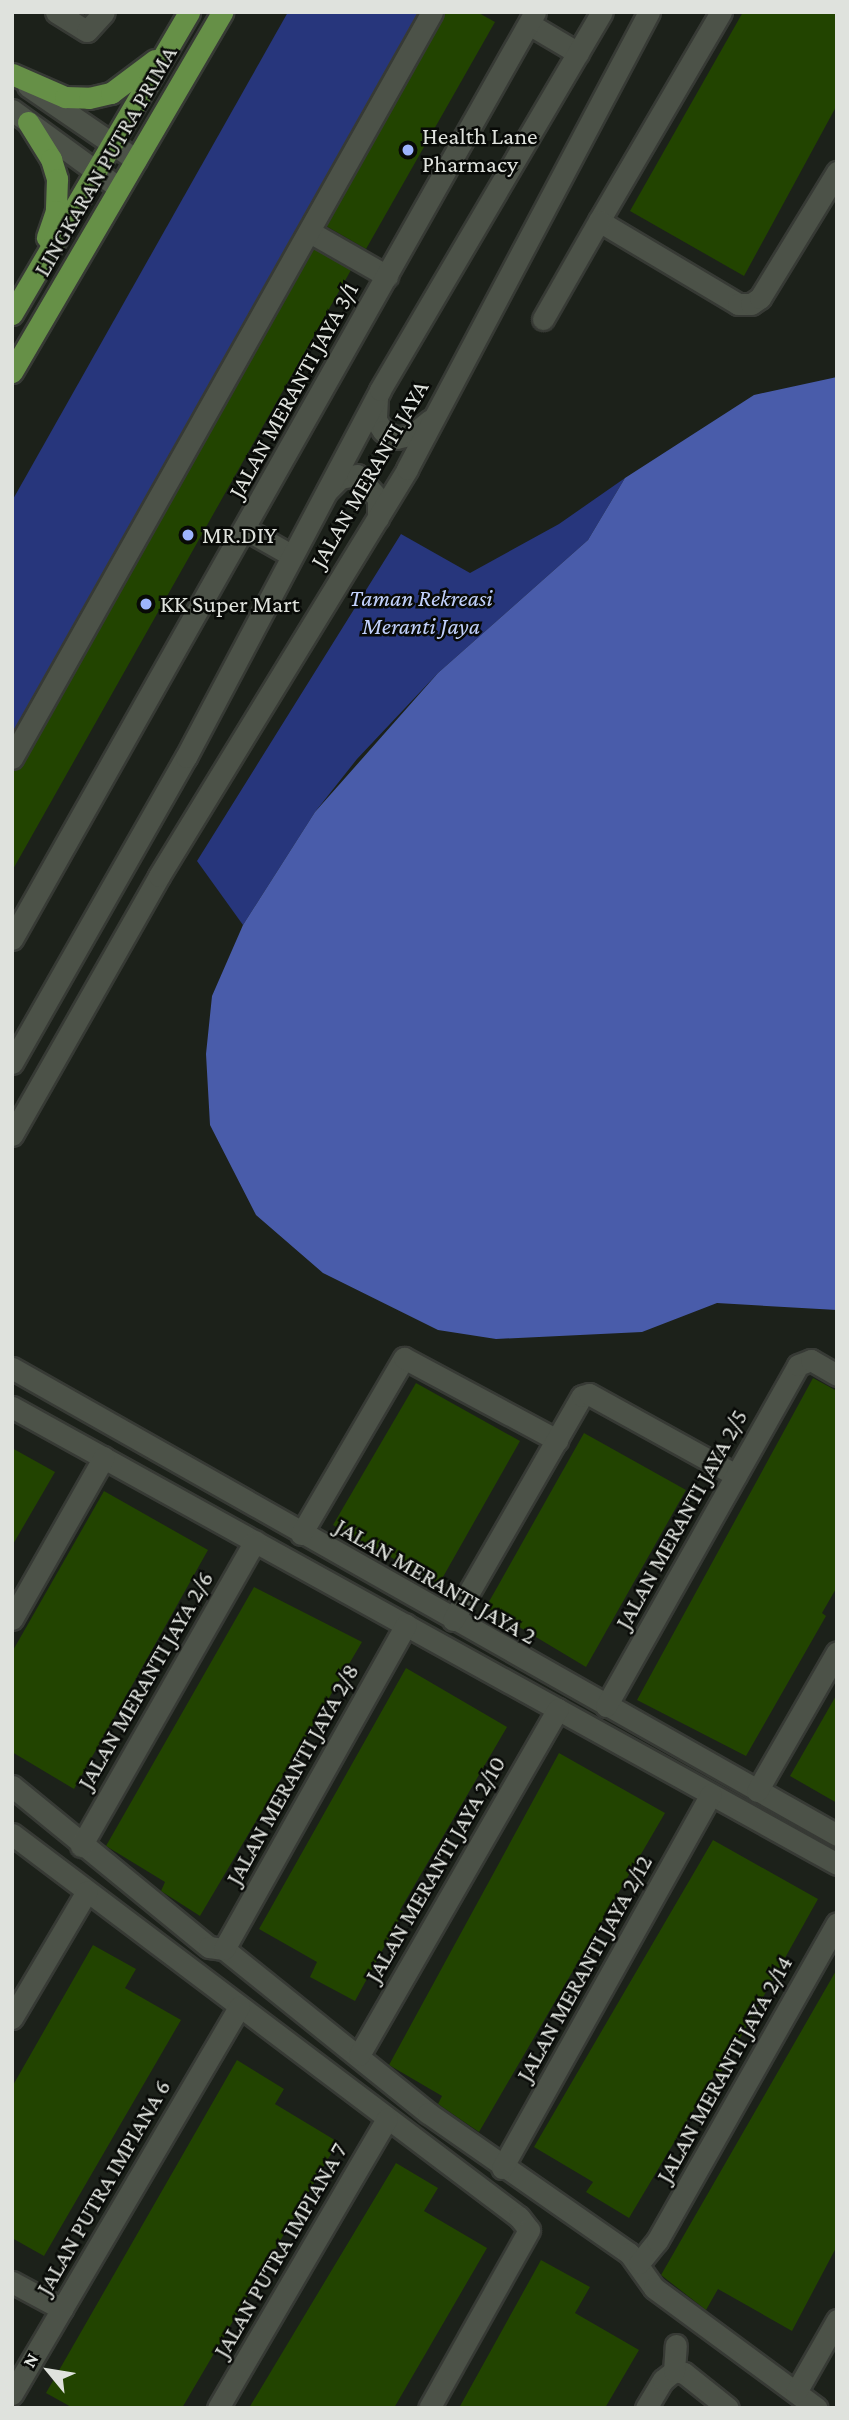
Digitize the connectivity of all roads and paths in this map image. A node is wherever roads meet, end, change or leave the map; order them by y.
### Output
1 (56, 12) edge
2 (189, 12) edge
3 (222, 12) edge
4 (432, 12) edge
5 (602, 12) edge
6 (649, 12) edge
7 (721, 12) edge
8 (101, 18) edge
9 (532, 18) edge
10 (167, 50) junction
11 (578, 53) junction
12 (12, 75) edge
13 (20, 116) edge
14 (112, 145) junction
15 (136, 160) junction
16 (95, 172) junction
17 (837, 172) edge
18 (119, 188) junction
19 (599, 220) junction
20 (310, 232) junction
21 (387, 276) junction
22 (33, 279) junction
23 (12, 314) edge
24 (543, 319) dead end
25 (12, 372) edge
26 (380, 390) junction
27 (437, 414) junction
28 (325, 492) junction
29 (378, 518) junction
30 (245, 529) junction
31 (291, 555) junction
32 (12, 758) edge
33 (12, 939) edge
34 (14, 1057) edge
35 (12, 1135) edge
36 (12, 1368) edge
37 (837, 1375) edge
38 (59, 1395) junction
39 (12, 1407) edge
40 (42, 1423) junction
41 (557, 1440) junction
42 (103, 1457) junction
43 (736, 1475) junction
44 (301, 1534) junction
45 (255, 1541) junction
46 (348, 1561) junction
47 (334, 1585) junction
48 (12, 1619) edge
49 (453, 1620) junction
50 (406, 1625) junction
51 (837, 1652) edge
52 (606, 1706) junction
53 (558, 1709) junction
54 (646, 1728) junction
55 (634, 1751) junction
56 (12, 1786) edge
57 (757, 1791) junction
58 (711, 1794) junction
59 (12, 1834) edge
60 (837, 1835) edge
61 (81, 1846) junction
62 (837, 1864) edge
63 (88, 1891) junction
64 (837, 1923) edge
65 (224, 1949) junction
66 (239, 2007) junction
67 (12, 2018) edge
68 (359, 2055) junction
69 (387, 2119) junction
70 (502, 2168) junction
71 (639, 2263) junction
72 (12, 2282) edge
73 (62, 2309) junction
74 (837, 2320) edge
75 (676, 2345) dead end
76 (674, 2371) junction
77 (796, 2392) junction
78 (12, 2394) edge
79 (218, 2408) edge
80 (429, 2408) edge
81 (646, 2408) edge
82 (728, 2408) edge
83 (817, 2408) edge

1 - 8 street
2 - 10 main road, LINGKARAN PUTRA PRIMA
3 - 15 main road, LINGKARAN PUTRA PRIMA
4 - 20 street
5 - 11 street, JALAN MERANTI JAYA
6 - 27 street, JALAN MERANTI JAYA
7 - 19 street
9 - 11 street
9 - 21 street, JALAN MERANTI JAYA 3/1
10 - 12 main road
10 - 14 main road, LINGKARAN PUTRA PRIMA
11 - 26 street, JALAN MERANTI JAYA
12 - 14 street
13 - 16 street
13 - 22 main road
14 - 15 street
14 - 16 main road, LINGKARAN PUTRA PRIMA
15 - 18 main road, LINGKARAN PUTRA PRIMA
16 - 18 street
16 - 22 main road, LINGKARAN PUTRA PRIMA
17 - 19 street
18 - 25 main road, LINGKARAN PUTRA PRIMA
19 - 24 street
20 - 21 street
20 - 32 street
21 - 30 street, JALAN MERANTI JAYA 3/1
22 - 23 main road, LINGKARAN PUTRA PRIMA
26 - 27 street
26 - 28 street, JALAN MERANTI JAYA
27 - 29 street, JALAN MERANTI JAYA
28 - 29 street
28 - 31 street, JALAN MERANTI JAYA
29 - 35 street, JALAN MERANTI JAYA
30 - 31 street
30 - 33 street, JALAN MERANTI JAYA 3/1
31 - 34 street, JALAN MERANTI JAYA
36 - 38 street, JALAN MERANTI JAYA 2
37 - 43 street, JALAN MERANTI JAYA 2/5
38 - 40 street
38 - 44 street, JALAN MERANTI JAYA 2
39 - 40 street, JALAN MERANTI JAYA 2
40 - 42 street, JALAN MERANTI JAYA 2
41 - 43 street
41 - 44 street
41 - 49 street
42 - 45 street, JALAN MERANTI JAYA 2
42 - 48 street
43 - 52 street, JALAN MERANTI JAYA 2/5
44 - 46 street, JALAN MERANTI JAYA 2
45 - 47 street, JALAN MERANTI JAYA 2
45 - 61 street, JALAN MERANTI JAYA 2/6
46 - 47 street
46 - 49 street, JALAN MERANTI JAYA 2
47 - 50 street, JALAN MERANTI JAYA 2
49 - 52 street, JALAN MERANTI JAYA 2
50 - 53 street, JALAN MERANTI JAYA 2
50 - 65 street, JALAN MERANTI JAYA 2/8
51 - 57 street
52 - 54 street, JALAN MERANTI JAYA 2
53 - 55 street, JALAN MERANTI JAYA 2
53 - 68 street, JALAN MERANTI JAYA 2/10
54 - 55 street
54 - 57 street, JALAN MERANTI JAYA 2
55 - 58 street, JALAN MERANTI JAYA 2
56 - 61 street
57 - 60 street, JALAN MERANTI JAYA 2
58 - 62 street, JALAN MERANTI JAYA 2
58 - 70 street, JALAN MERANTI JAYA 2/12
59 - 63 street
61 - 65 street
63 - 66 street
63 - 67 street
64 - 71 street, JALAN MERANTI JAYA 2/14
65 - 68 street
66 - 69 street
66 - 73 street, JALAN PUTRA IMPIANA 6
68 - 70 street
69 - 79 street, JALAN PUTRA IMPIANA 7
69 - 80 street
70 - 71 street
71 - 77 street
72 - 73 street
73 - 78 street, JALAN PUTRA IMPIANA 6
74 - 77 street
75 - 76 street
76 - 81 street
76 - 82 street
77 - 83 street

